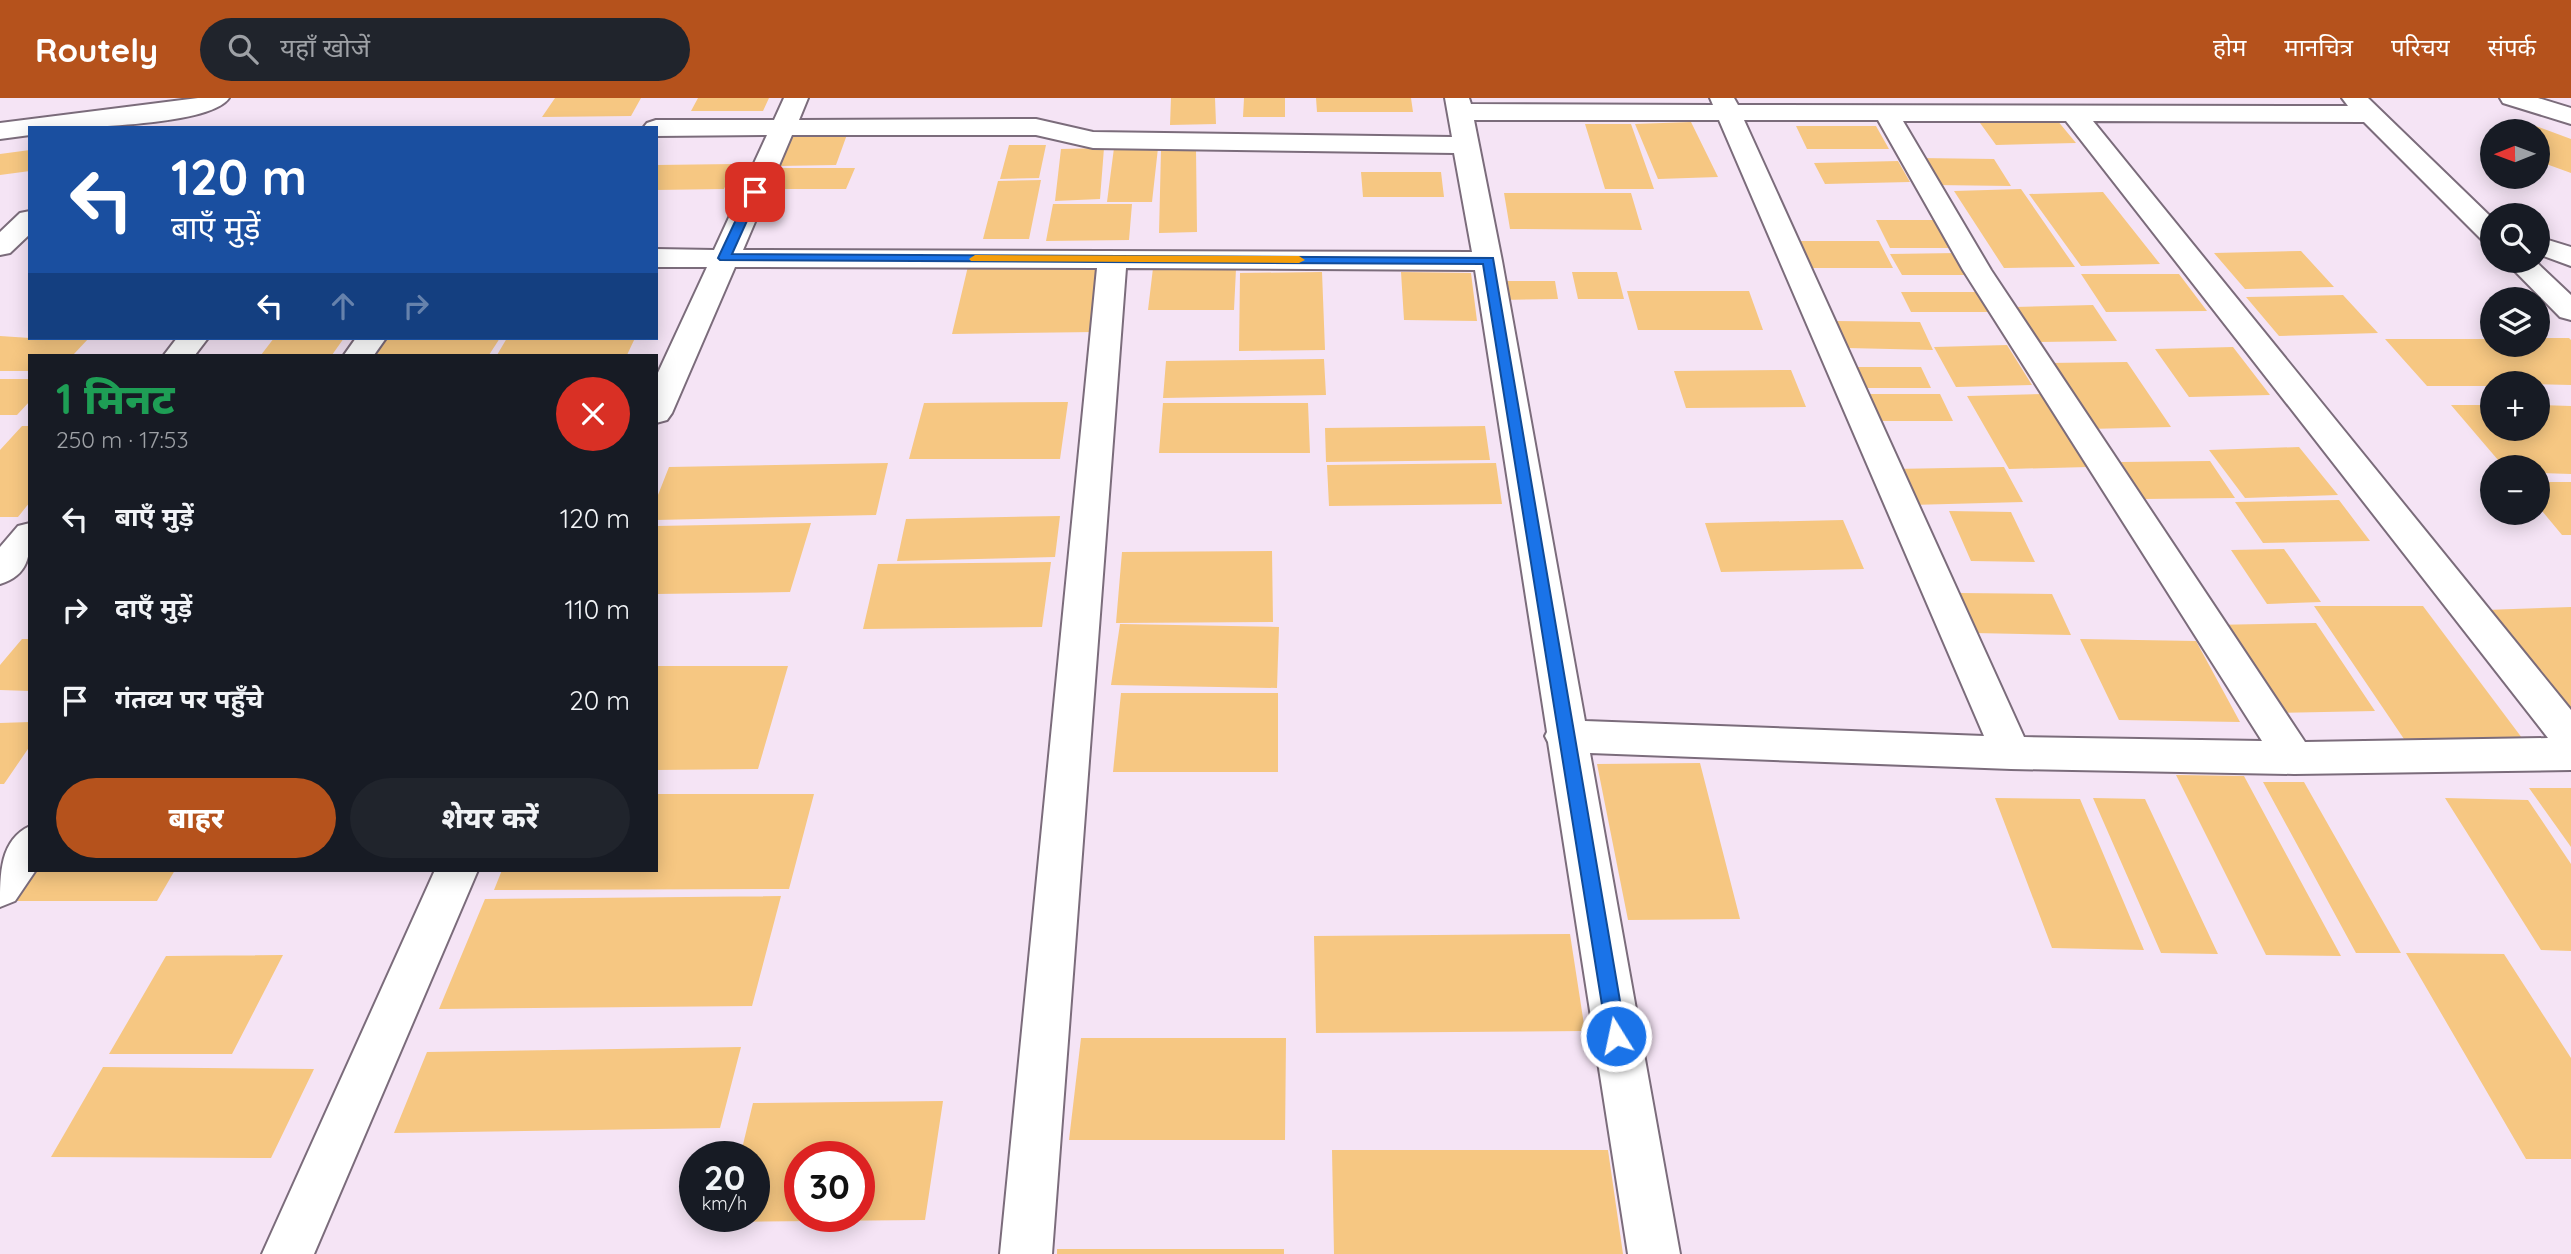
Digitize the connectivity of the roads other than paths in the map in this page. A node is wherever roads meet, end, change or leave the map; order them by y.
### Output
1 (796, 98) edge
2 (2512, 98) edge
3 (1725, 105) edge
4 (2361, 106) edge
5 (208, 110) edge
6 (1886, 113) junction
7 (2073, 113) junction
8 (2571, 116) edge
9 (1461, 118) edge
10 (136, 121) edge
11 (68, 126) edge
12 (785, 127) junction
13 (658, 128) edge
14 (28, 129) edge
15 (0, 131) edge
16 (28, 221) edge
17 (2480, 221) edge
18 (0, 247) edge
19 (2550, 249) edge
20 (2571, 257) edge
21 (658, 258) edge
22 (724, 258) junction
23 (1112, 259) junction
24 (1488, 261) junction
25 (2531, 273) edge
26 (2571, 311) edge
27 (191, 340) edge
28 (180, 354) edge
29 (658, 408) edge
30 (28, 537) edge
31 (0, 571) edge
32 (1565, 736) junction
33 (2571, 739) edge
34 (2011, 753) junction
35 (2571, 754) edge
36 (2294, 758) junction
37 (28, 847) edge
38 (455, 872) edge
39 (0, 888) edge
40 (288, 1254) edge
41 (1026, 1254) edge
42 (1654, 1254) edge

1 - 12 street
2 - 8 street
3 - 6 street
3 - 9 street
3 - 34 street
4 - 7 street
4 - 17 street
5 - 10 street
6 - 7 street
6 - 36 street
7 - 33 street
9 - 12 street
9 - 24 street
10 - 11 street
12 - 13 street
12 - 22 street
14 - 15 street
16 - 18 street
19 - 20 street
21 - 22 street
22 - 23 street
22 - 29 street
23 - 24 street
23 - 41 street
24 - 32 street
25 - 26 street
27 - 28 street
30 - 31 street
32 - 34 street
32 - 42 street
34 - 36 street
35 - 36 street
37 - 39 street
38 - 40 street

